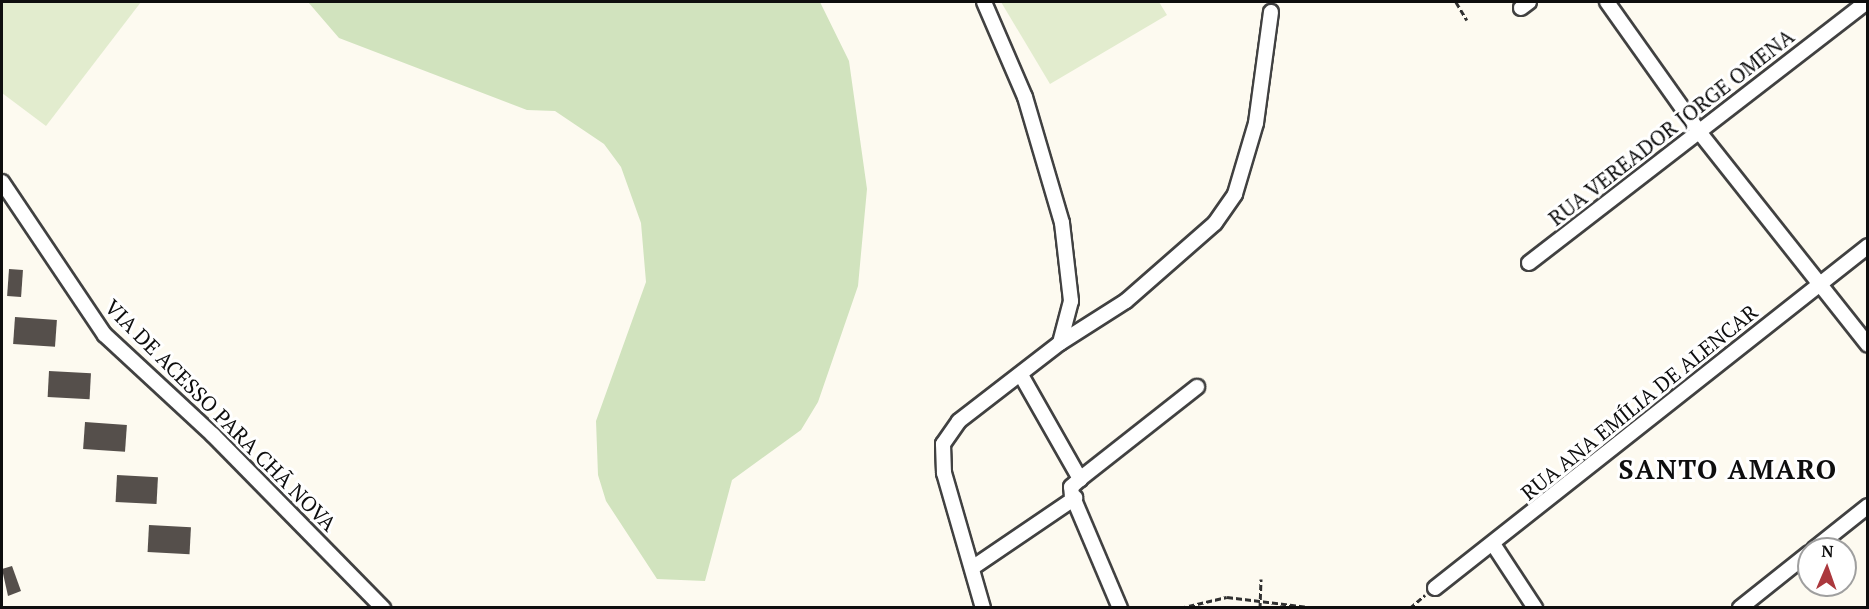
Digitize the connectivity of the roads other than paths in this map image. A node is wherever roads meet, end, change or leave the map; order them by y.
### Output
1 (984, 2) edge
2 (1607, 2) edge
3 (1867, 2) edge
4 (1271, 12) dead end
5 (1700, 133) junction
6 (2, 182) edge
7 (1868, 246) edge
8 (1528, 263) dead end
9 (1819, 285) junction
10 (1060, 343) junction
11 (1868, 345) edge
12 (1021, 375) junction
13 (1197, 387) dead end
14 (1080, 479) junction
15 (1075, 498) junction
16 (1868, 506) edge
17 (1829, 537) edge
18 (1494, 544) junction
19 (1797, 563) edge
20 (972, 568) junction
21 (1432, 590) road end
22 (383, 608) edge
23 (983, 608) edge
24 (1119, 608) edge
25 (1534, 608) edge
26 (1740, 608) edge

1 - 10 street
2 - 5 street
3 - 5 street, RUA VEREADOR JORGE OMENA
4 - 10 street
5 - 8 street, RUA VEREADOR JORGE OMENA
5 - 9 street
6 - 22 street, VIA DE ACESSO PARA CHÃ NOVA
7 - 9 street, RUA ANA EMÍLIA DE ALENCAR
9 - 11 street
9 - 18 street, RUA ANA EMÍLIA DE ALENCAR
10 - 12 street
12 - 14 street
12 - 20 street
13 - 14 street
14 - 15 street
15 - 20 street
15 - 24 street
16 - 17 street
18 - 21 street, RUA ANA EMÍLIA DE ALENCAR
18 - 25 street
19 - 26 street
20 - 23 street

